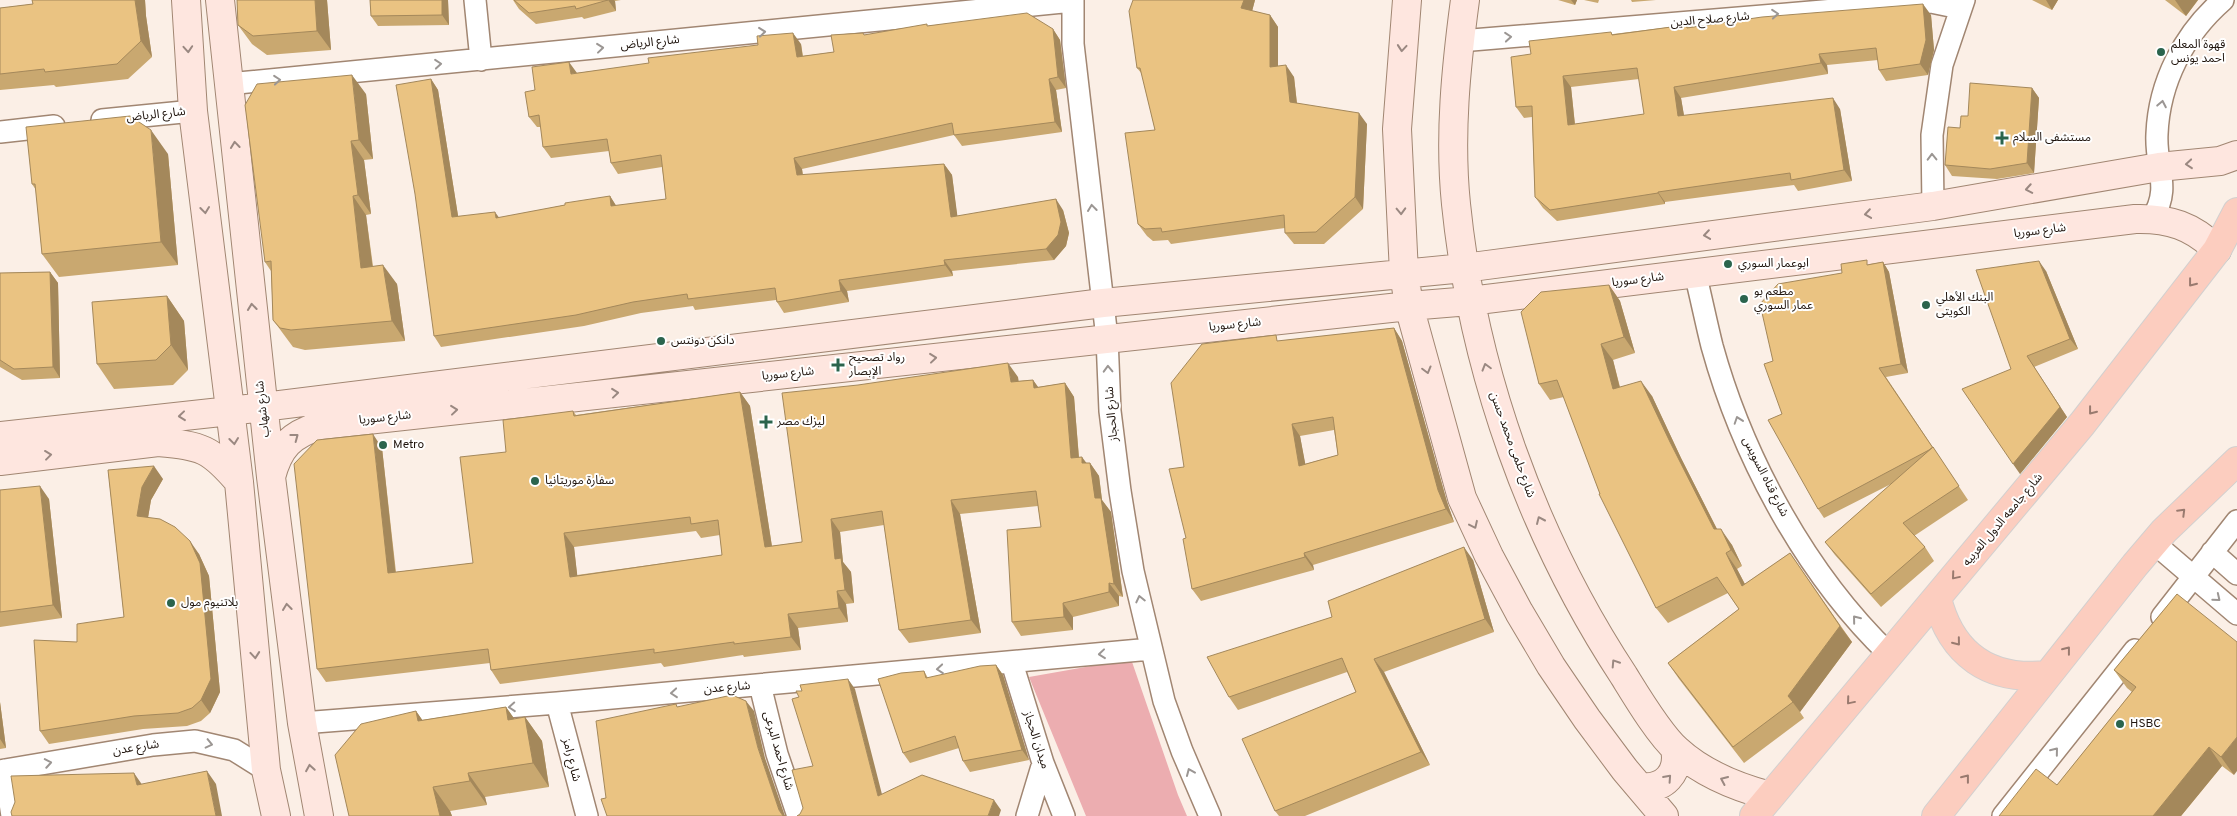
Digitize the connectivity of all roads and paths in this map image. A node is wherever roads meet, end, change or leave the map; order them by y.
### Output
1 (186, 0) edge
2 (220, 0) edge
3 (476, 0) edge
4 (1407, 0) edge
5 (1465, 0) edge
6 (2223, 0) edge
7 (1073, 1) edge
8 (1931, 1) edge
9 (1962, 4) edge
10 (899, 9) edge
11 (1725, 10) edge
12 (1460, 41) junction
13 (481, 60) junction
14 (228, 84) junction
15 (193, 110) junction
16 (0, 132) edge
17 (2237, 155) edge
18 (2159, 167) junction
19 (1933, 206) junction
20 (2237, 212) edge
21 (2152, 219) junction
22 (2218, 250) junction
23 (1464, 268) junction
24 (1695, 272) junction
25 (1404, 273) junction
26 (1470, 301) junction
27 (1104, 303) junction
28 (1409, 306) junction
29 (256, 338) junction
30 (1107, 338) junction
31 (221, 344) junction
32 (510, 376) junction
33 (514, 404) junction
34 (263, 406) junction
35 (230, 411) junction
36 (0, 436) edge
37 (0, 461) edge
38 (2237, 462) edge
39 (271, 477) junction
40 (239, 482) junction
41 (2237, 521) edge
42 (2154, 543) junction
43 (2212, 552) junction
44 (2237, 574) edge
45 (2193, 578) junction
46 (1937, 598) junction
47 (2237, 614) edge
48 (1151, 649) junction
49 (1889, 654) junction
50 (1012, 663) junction
51 (2047, 675) junction
52 (760, 686) junction
53 (557, 703) junction
54 (302, 723) junction
55 (1675, 748) junction
56 (1042, 763) junction
57 (266, 770) junction
58 (2, 771) edge
59 (1640, 787) junction
60 (1762, 806) edge
61 (12, 816) edge
62 (276, 816) edge
63 (319, 816) edge
64 (587, 816) edge
65 (798, 816) edge
66 (1027, 816) edge
67 (1064, 816) edge
68 (1210, 816) edge
69 (1664, 816) edge
70 (1936, 816) edge
71 (2002, 816) edge

1 -> 15 street
2 - 14 street, شارع شهاب
3 - 13 street
4 -> 25 street
5 - 12 street, شارع حلمى محمد حسن
18 -> 6 street
7 - 10 street, شارع الرياض
27 -> 7 street, شارع الحجاز
8 - 9 street, شارع صلاح الدين
11 -> 8 street, شارع صلاح الدين
19 -> 9 street
13 -> 10 street, شارع الرياض
12 -> 11 street, شارع صلاح الدين
12 - 23 street, شارع حلمى محمد حسن
14 -> 13 street, شارع الرياض
29 -> 14 street, شارع شهاب
15 - 16 street, شارع الرياض
15 -> 31 street
17 -> 18 street
18 -> 19 street
18 - 21 street
19 -> 23 street
20 - 22 main road, شارع جامعه الدول العربيه
21 - 22 street, شارع سوريا
21 - 24 street, شارع سوريا
22 -> 46 main road, شارع جامعه الدول العربيه
23 - 25 street
23 - 26 street, شارع حلمى محمد حسن
24 - 26 street, شارع سوريا
49 -> 24 street, شارع قناه السويس
25 - 27 street
25 - 28 street
26 - 28 street, شارع سوريا
55 -> 26 street, شارع حلمى محمد حسن
27 - 30 street, شارع الحجاز
27 - 32 street
28 - 30 street, شارع سوريا
28 -> 59 street
29 - 31 street
29 - 34 street, شارع شهاب
33 -> 30 street, شارع سوريا
48 -> 30 street, شارع الحجاز
31 - 35 street
32 - 33 street
32 - 34 street
39 -> 33 street, شارع سوريا
34 - 35 street
34 - 39 street, شارع شهاب
35 -> 36 street
35 -> 40 street
37 -> 40 street
42 -> 38 main road
54 -> 39 street, شارع شهاب
40 -> 57 street
41 - 43 street
42 - 45 street
51 -> 42 main road
43 - 44 street
43 - 45 street
45 -> 47 street
71 -> 45 street
46 - 49 main road, شارع جامعه الدول العربيه
46 -> 51 main road
48 -> 50 street, شارع عدن
68 -> 48 street, شارع الحجاز
49 -> 60 main road, شارع جامعه الدول العربيه
50 -> 52 street, شارع عدن
50 - 56 street, ميدان الحجاز
70 -> 51 main road
52 -> 53 street, شارع عدن
52 - 65 street, شارع احمد البرعى
53 -> 54 street, شارع عدن
53 - 64 street, شارع رامز
63 -> 54 street, شارع شهاب
59 -> 55 street
60 -> 55 street, شارع حلمى محمد حسن
56 - 66 street
56 - 67 street, ميدان الحجاز
58 -> 57 street, شارع عدن
57 - 62 street
58 - 61 street
59 - 69 street

